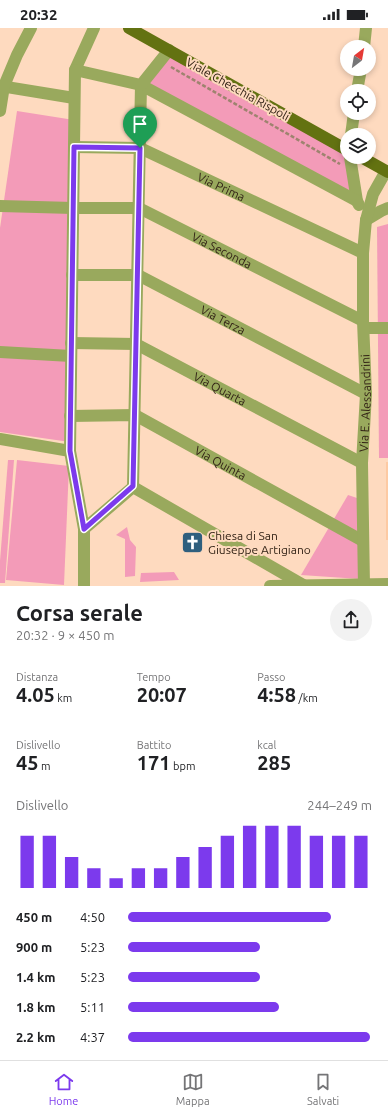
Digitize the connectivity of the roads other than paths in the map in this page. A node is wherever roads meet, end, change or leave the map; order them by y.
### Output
1 (30, 28) edge
2 (94, 28) edge
3 (129, 28) edge
4 (366, 28) edge
5 (365, 40) edge
6 (169, 50) junction
7 (74, 70) junction
8 (141, 85) junction
9 (2, 86) edge
10 (74, 98) junction
11 (0, 111) edge
12 (340, 146) edge
13 (74, 147) junction
14 (140, 148) junction
15 (351, 164) edge
16 (373, 164) edge
17 (387, 172) edge
18 (357, 201) junction
19 (0, 206) edge
20 (73, 208) junction
21 (139, 208) junction
22 (388, 208) edge
23 (366, 220) junction
24 (363, 253) junction
25 (72, 275) junction
26 (138, 275) junction
27 (364, 325) junction
28 (388, 328) edge
29 (71, 343) junction
30 (136, 344) junction
31 (0, 352) edge
32 (71, 356) junction
33 (366, 394) junction
34 (135, 415) junction
35 (70, 416) junction
36 (0, 439) edge
37 (70, 451) junction
38 (362, 463) junction
39 (133, 486) junction
40 (84, 529) junction
41 (363, 542) junction
42 (388, 584) edge
43 (304, 585) edge
44 (364, 585) edge
45 (84, 586) edge
46 (270, 586) edge

1 - 9 street
2 - 7 street
3 - 6 main road, Viale Checchia Rispoli
4 - 5 street
6 - 8 street
6 - 12 main road, Viale Checchia Rispoli
7 - 8 street
7 - 10 street
8 - 14 street
8 - 18 street
9 - 10 street
9 - 11 street
10 - 13 street
13 - 14 street, Via Prima
13 - 20 street
14 - 21 street
14 - 24 street, Via Prima
15 - 18 street
16 - 17 main road
17 - 23 street, Via E. Alessandrini
18 - 23 street
19 - 20 street, Via Seconda
20 - 21 street, Via Seconda
20 - 25 street
21 - 26 street
21 - 27 street, Via Seconda
22 - 23 street
23 - 24 street, Via E. Alessandrini
24 - 27 street, Via E. Alessandrini
25 - 26 street, Via Terza
25 - 29 street
26 - 30 street
26 - 33 street, Via Terza
27 - 28 street
27 - 33 street, Via E. Alessandrini
29 - 30 street, Via Quarta
29 - 32 street
30 - 34 street
30 - 38 street, Via Quarta
31 - 32 street
32 - 35 street
33 - 38 street, Via E. Alessandrini
34 - 35 street, Via Quinta
34 - 39 street
34 - 41 street, Via Quinta
35 - 37 street
36 - 37 street
37 - 40 street
38 - 41 street, Via E. Alessandrini
39 - 40 street
39 - 43 street
40 - 45 street
41 - 44 street, Via E. Alessandrini
42 - 44 street
43 - 44 street
43 - 46 street

